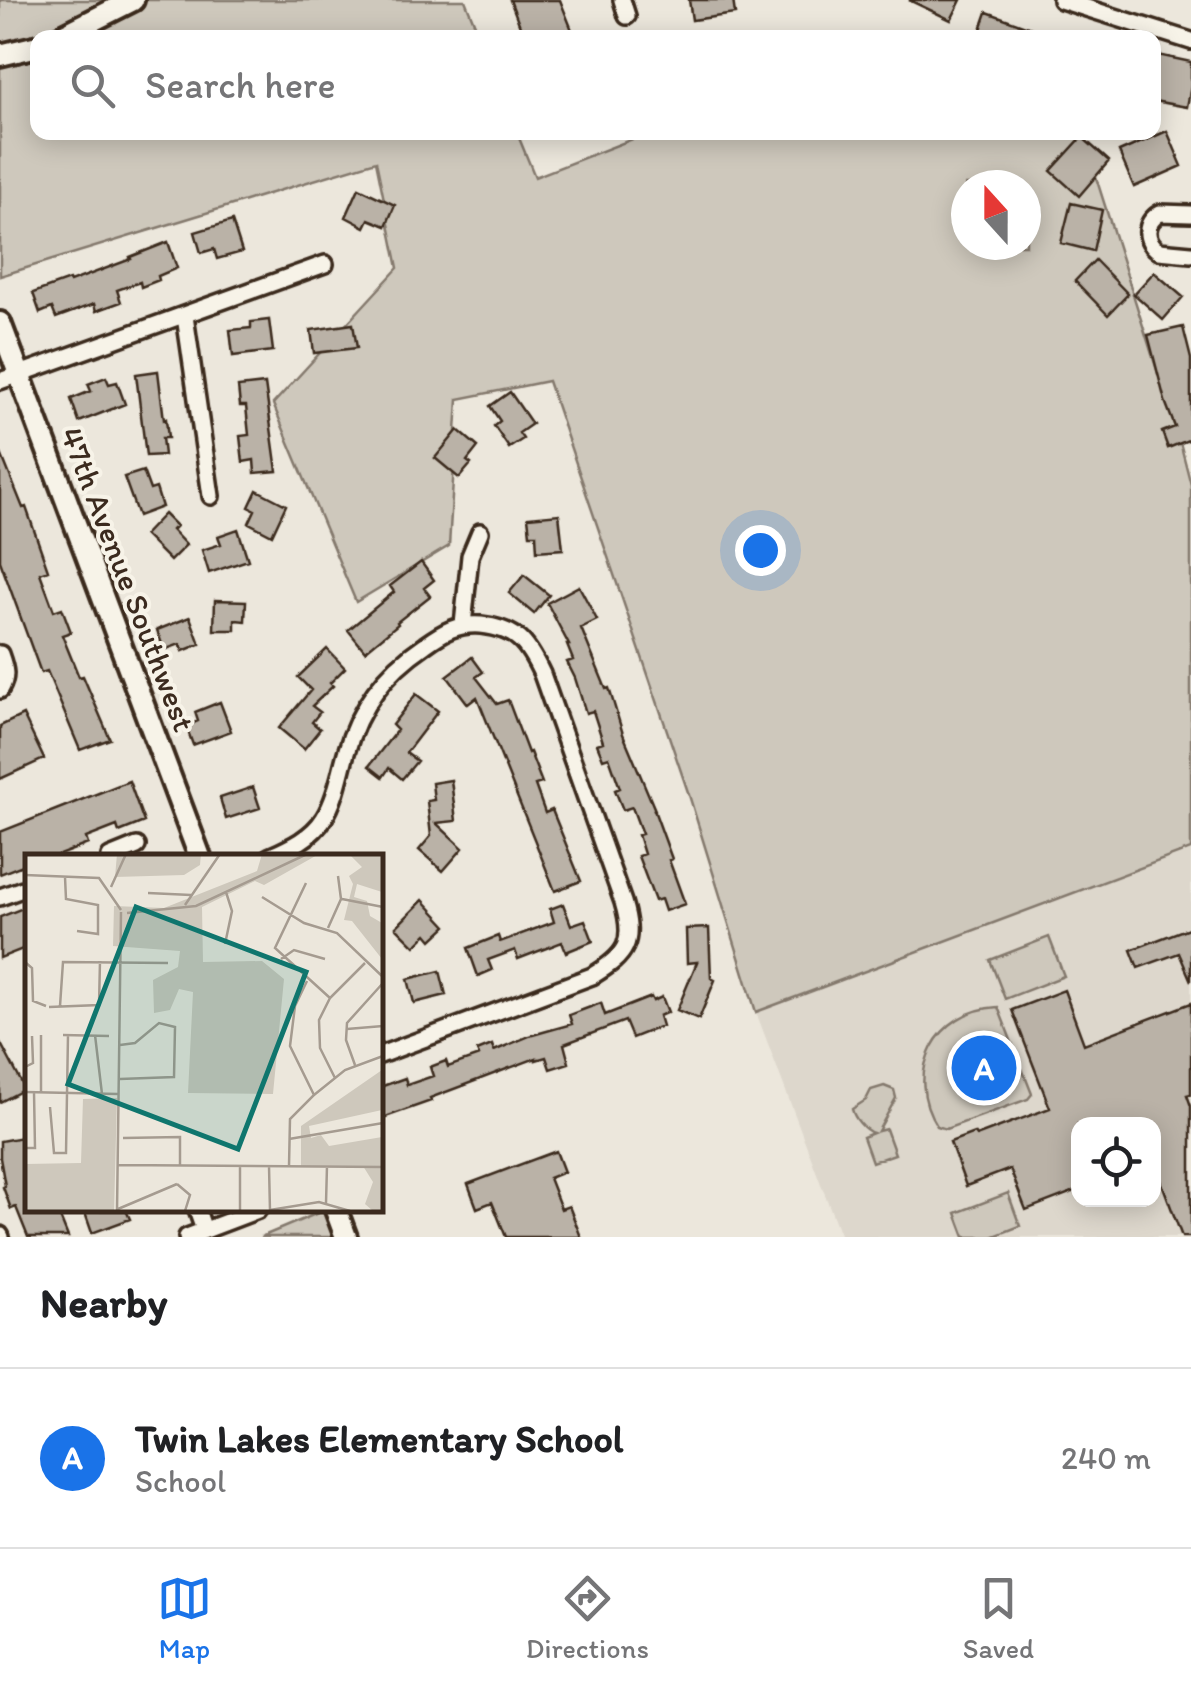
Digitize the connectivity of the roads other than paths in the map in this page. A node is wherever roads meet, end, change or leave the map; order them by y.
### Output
1 (133, 0) edge
2 (1061, 0) edge
3 (74, 30) edge
4 (1156, 30) edge
5 (1161, 32) edge
6 (1191, 41) edge
7 (30, 48) edge
8 (0, 56) edge
9 (1191, 214) edge
10 (1191, 254) edge
11 (324, 264) dead end
12 (185, 316) junction
13 (0, 323) edge
14 (10, 377) edge
15 (211, 496) dead end
16 (480, 532) dead end
17 (463, 625) junction
18 (0, 654) edge
19 (3, 686) edge
20 (138, 846) dead end
21 (118, 854) edge
22 (199, 854) edge
23 (273, 854) edge
24 (25, 888) edge
25 (0, 897) edge
26 (382, 1054) edge
27 (198, 1212) edge
28 (337, 1212) edge
29 (228, 1215) edge
30 (204, 1230) junction
31 (187, 1237) edge
32 (346, 1237) edge

1 - 3 main road
2 - 4 street
5 - 6 street
7 - 8 main road
9 - 10 street
11 - 12 street
12 - 14 street
12 - 15 street
13 - 14 main road, 47th Avenue Southwest
14 - 22 main road, 47th Avenue Southwest
16 - 17 street
17 - 23 street
17 - 26 street
18 - 19 street
20 - 21 street
24 - 25 street
27 - 30 street
28 - 32 main road
29 - 30 street
30 - 31 street

